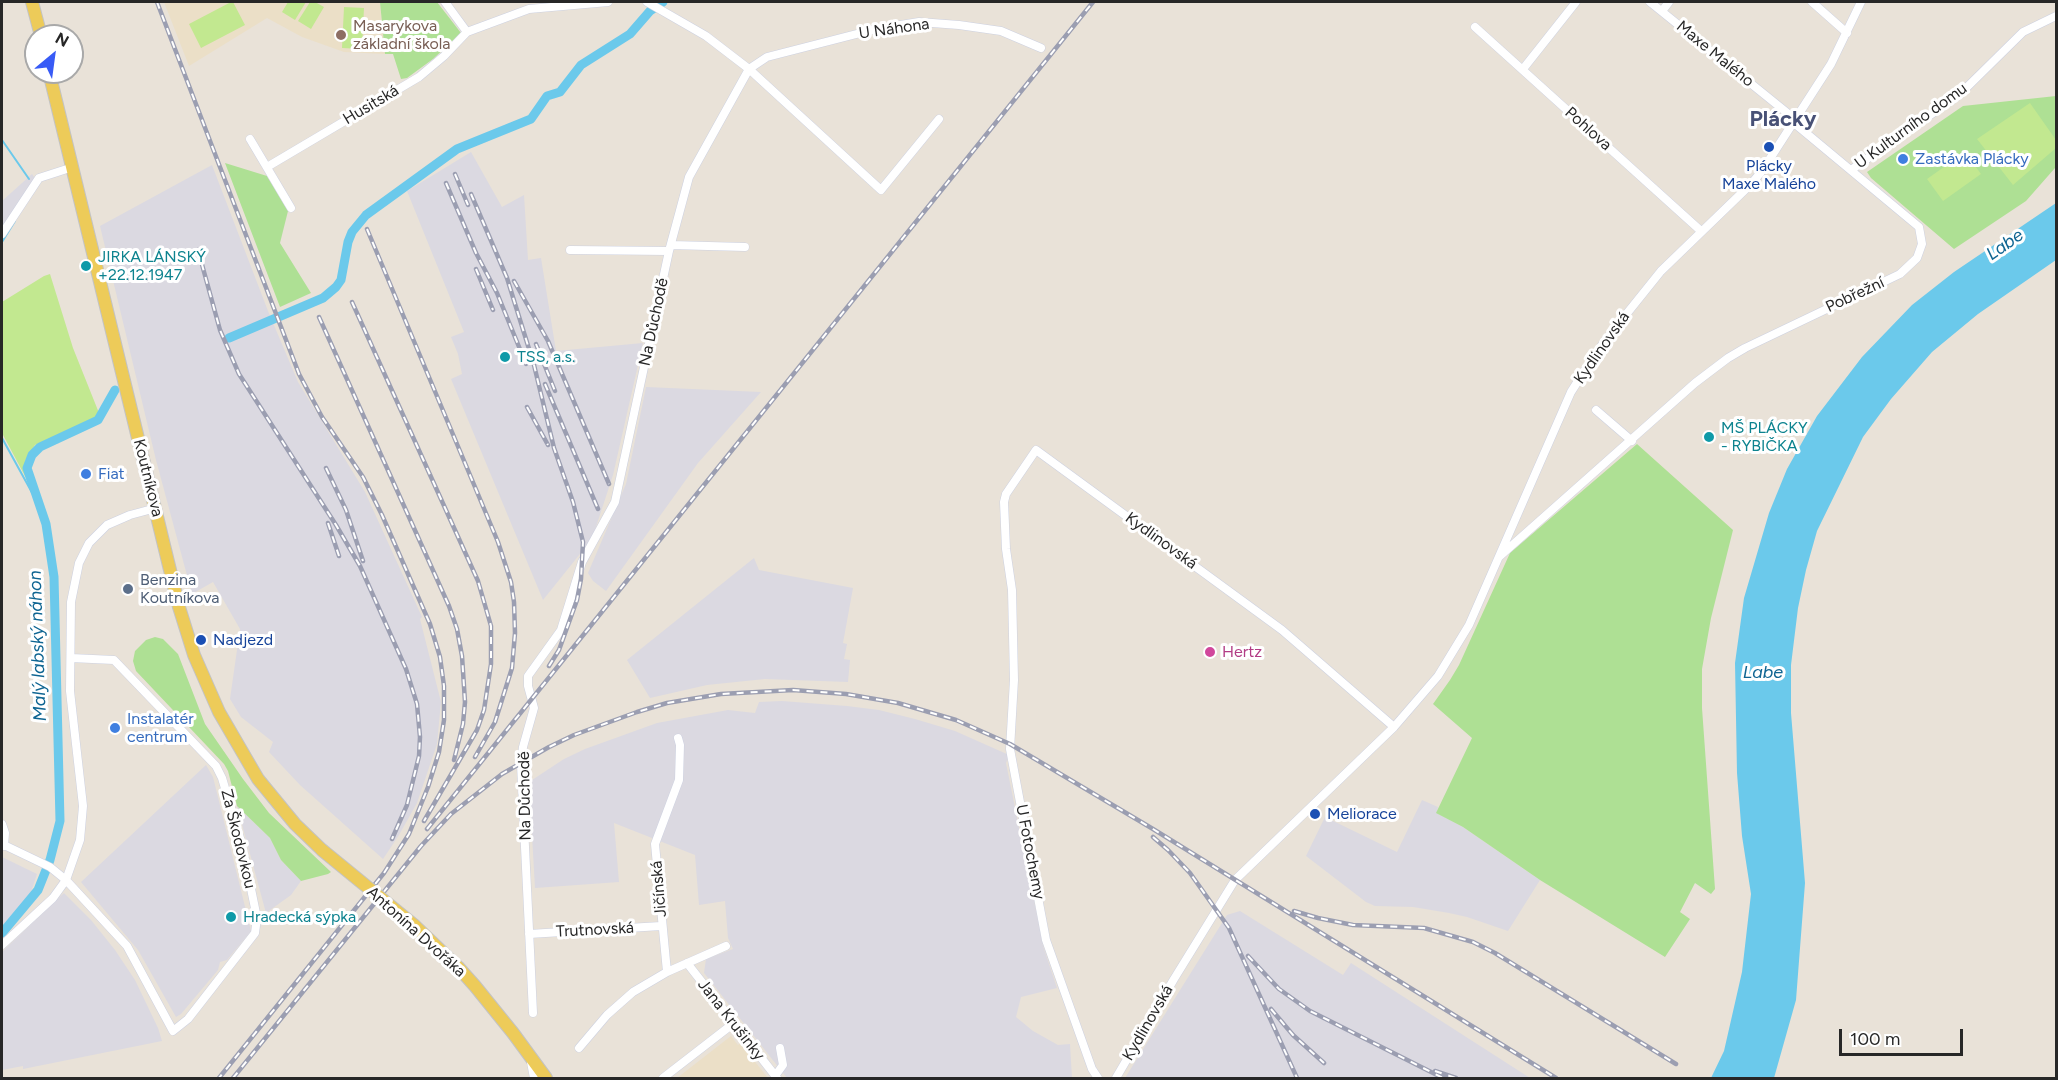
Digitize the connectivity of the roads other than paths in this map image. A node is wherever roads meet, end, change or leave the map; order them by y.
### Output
1 (32, 2) edge
2 (445, 2) edge
3 (608, 2) edge
4 (647, 2) edge
5 (1576, 2) edge
6 (1650, 2) edge
7 (1670, 2) edge
8 (1812, 2) edge
9 (1861, 2) edge
10 (1662, 11) junction
11 (2056, 16) edge
12 (38, 24) edge
13 (1475, 27) dead end
14 (467, 33) junction
15 (1847, 33) junction
16 (1041, 48) dead end
17 (749, 69) junction
18 (1523, 69) junction
19 (53, 84) edge
20 (939, 119) dead end
21 (1795, 121) junction
22 (250, 139) dead end
23 (73, 167) junction
24 (267, 167) junction
25 (1851, 170) junction
26 (291, 208) dead end
27 (1701, 231) junction
28 (2, 234) edge
29 (745, 247) dead end
30 (670, 248) junction
31 (570, 250) dead end
32 (1596, 410) dead end
33 (1632, 441) junction
34 (1036, 450) joint
35 (156, 508) junction
36 (1498, 558) junction
37 (71, 658) junction
38 (1394, 727) junction
39 (678, 738) dead end
40 (2, 824) edge
41 (3, 845) edge
42 (322, 850) joint
43 (66, 880) junction
44 (662, 926) junction
45 (529, 934) junction
46 (2, 945) edge
47 (726, 946) dead end
48 (687, 963) junction
49 (667, 972) junction
50 (533, 1013) dead end
51 (734, 1023) junction
52 (579, 1048) dead end
53 (780, 1048) dead end
54 (531, 1057) junction
55 (776, 1077) edge
56 (534, 1078) edge
57 (546, 1078) edge
58 (663, 1078) edge
59 (1098, 1078) edge
60 (1116, 1078) edge

1 - 12 main road
2 - 14 street
3 - 14 street
4 - 17 street
5 - 18 street
6 - 10 street, Maxe Malého
7 - 10 street, Maxe Malého
8 - 15 street
9 - 15 street, Kydlinovská
10 - 21 street, Maxe Malého
11 - 25 street, U Kulturního domu
13 - 18 street, Pohlova
14 - 24 street, Husitská
15 - 21 street, Kydlinovská
16 - 17 street, U Náhona
17 - 20 street
17 - 30 street, Na Důchodě
18 - 27 street, Pohlova
19 - 23 main road, Koutníkova
21 - 25 street, Pobřežní
21 - 27 street, Kydlinovská
22 - 24 street
23 - 28 street
23 - 35 main road, Koutníkova
24 - 26 street
25 - 33 street, Pobřežní
27 - 36 street, Kydlinovská
29 - 30 street
30 - 31 street
30 - 45 street, Na Důchodě
32 - 33 street
33 - 36 street, Pobřežní
34 - 38 street, Kydlinovská
34 - 59 street, U Fotochemy
35 - 37 street
35 - 42 main road, Koutníkova
36 - 38 street, Kydlinovská
37 - 43 street
37 - 43 street, Za Škodovkou
38 - 60 street, Kydlinovská
39 - 44 street, Jičínská
40 - 41 street
41 - 43 street
42 - 54 main road, Antonína Dvořáka, bridge
43 - 46 street
44 - 45 street, Trutnovská
44 - 49 street, Jičínská
45 - 50 street, Na Důchodě
47 - 48 street
48 - 49 street
48 - 51 street, Jana Krušinky
49 - 52 street
51 - 55 street, Jana Krušinky
51 - 58 street
53 - 55 street, Jana Krušinky
54 - 56 street
54 - 57 main road, Antonína Dvořáka

